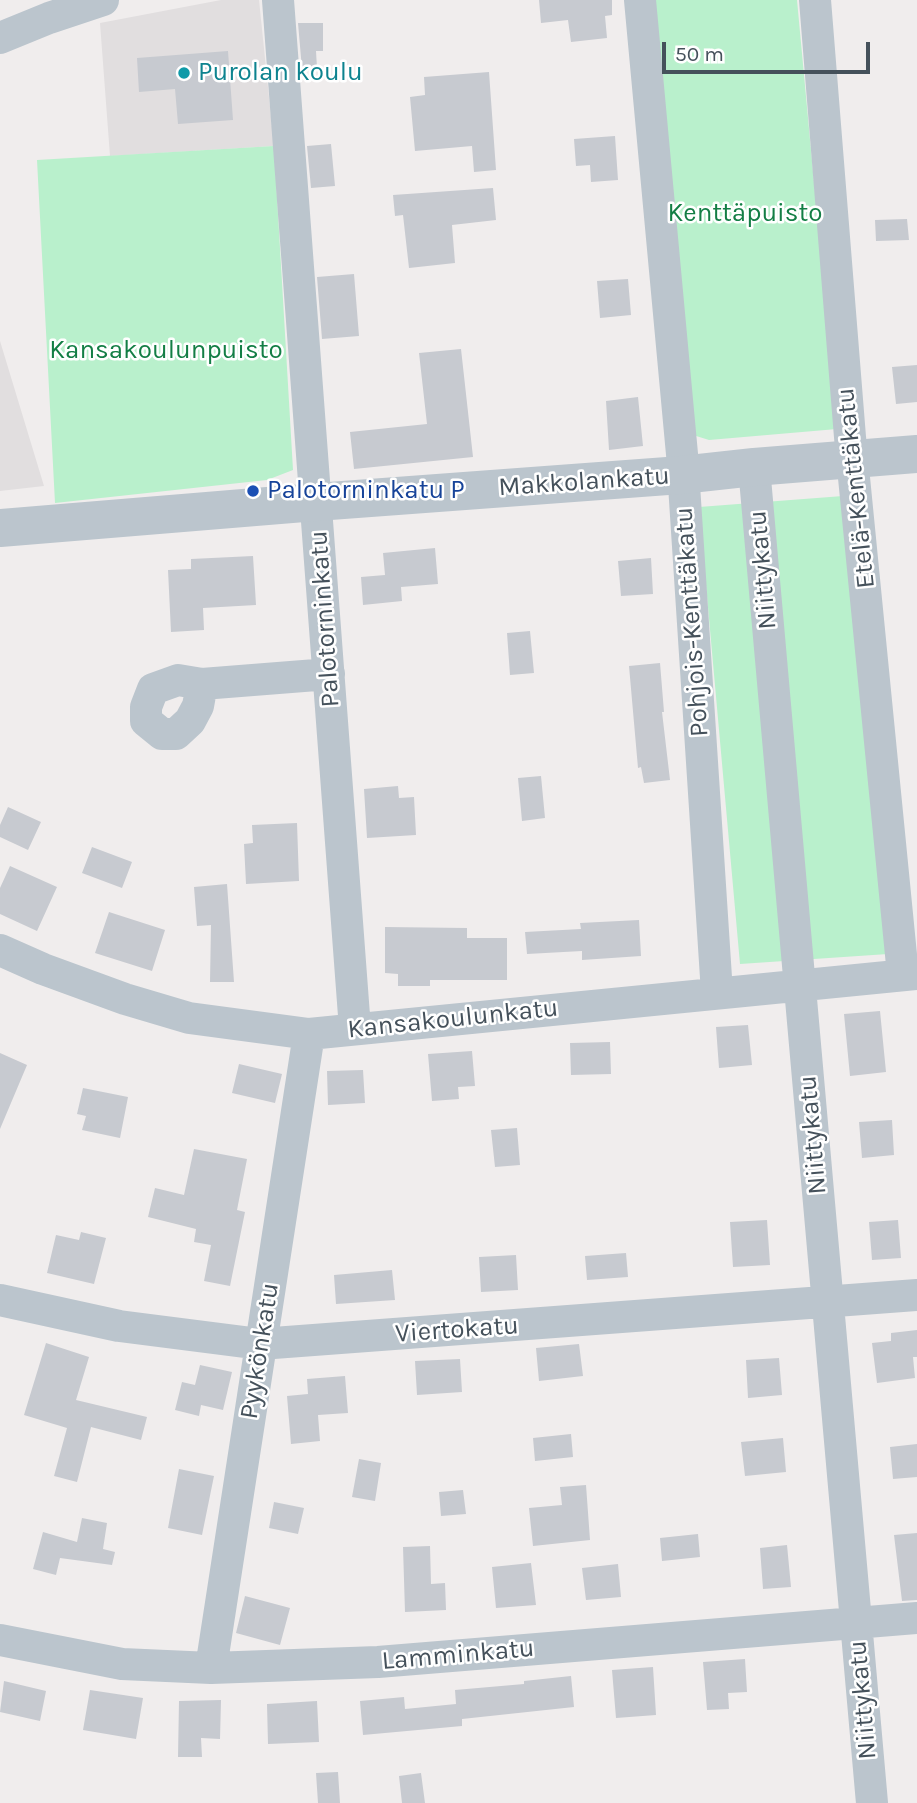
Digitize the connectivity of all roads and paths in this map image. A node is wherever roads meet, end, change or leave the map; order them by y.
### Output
1 (103, 0) edge
2 (278, 0) edge
3 (640, 0) edge
4 (815, 0) edge
5 (0, 38) edge
6 (917, 454) edge
7 (853, 460) junction
8 (754, 467) junction
9 (681, 475) junction
10 (316, 502) junction
11 (0, 528) edge
12 (328, 674) junction
13 (202, 684) dead end
14 (0, 950) edge
15 (910, 974) edge
16 (800, 986) junction
17 (717, 993) junction
18 (355, 1029) junction
19 (309, 1034) junction
20 (917, 1294) edge
21 (0, 1300) edge
22 (828, 1302) junction
23 (260, 1345) junction
24 (917, 1618) edge
25 (856, 1623) junction
26 (0, 1640) edge
27 (211, 1668) junction
28 (872, 1803) edge

1 - 5 street
2 - 10 street, Palotorninkatu
3 - 9 street, Pohjois-Kenttäkatu
4 - 7 street, Etelä-Kenttäkatu
6 - 7 street, Makkolankatu
7 - 8 street, Makkolankatu
7 - 15 street, Etelä-Kenttäkatu
8 - 9 street, Makkolankatu
8 - 16 street, Niittykatu
9 - 10 street, Makkolankatu
9 - 17 street, Pohjois-Kenttäkatu
10 - 11 street, Makkolankatu
10 - 12 street, Palotorninkatu
12 - 13 street
12 - 18 street, Palotorninkatu
14 - 19 street, Kansakoulunkatu
15 - 16 street, Kansakoulunkatu
16 - 17 street, Kansakoulunkatu
16 - 22 street, Niittykatu
17 - 18 street, Kansakoulunkatu
18 - 19 street, Kansakoulunkatu
19 - 23 street, Pyykönkatu
20 - 22 street, Viertokatu
21 - 23 street, Viertokatu
22 - 23 street, Viertokatu
22 - 25 street, Niittykatu
23 - 27 street, Pyykönkatu
24 - 25 street, Lamminkatu
25 - 27 street, Lamminkatu
25 - 28 street, Niittykatu
26 - 27 street, Lamminkatu

